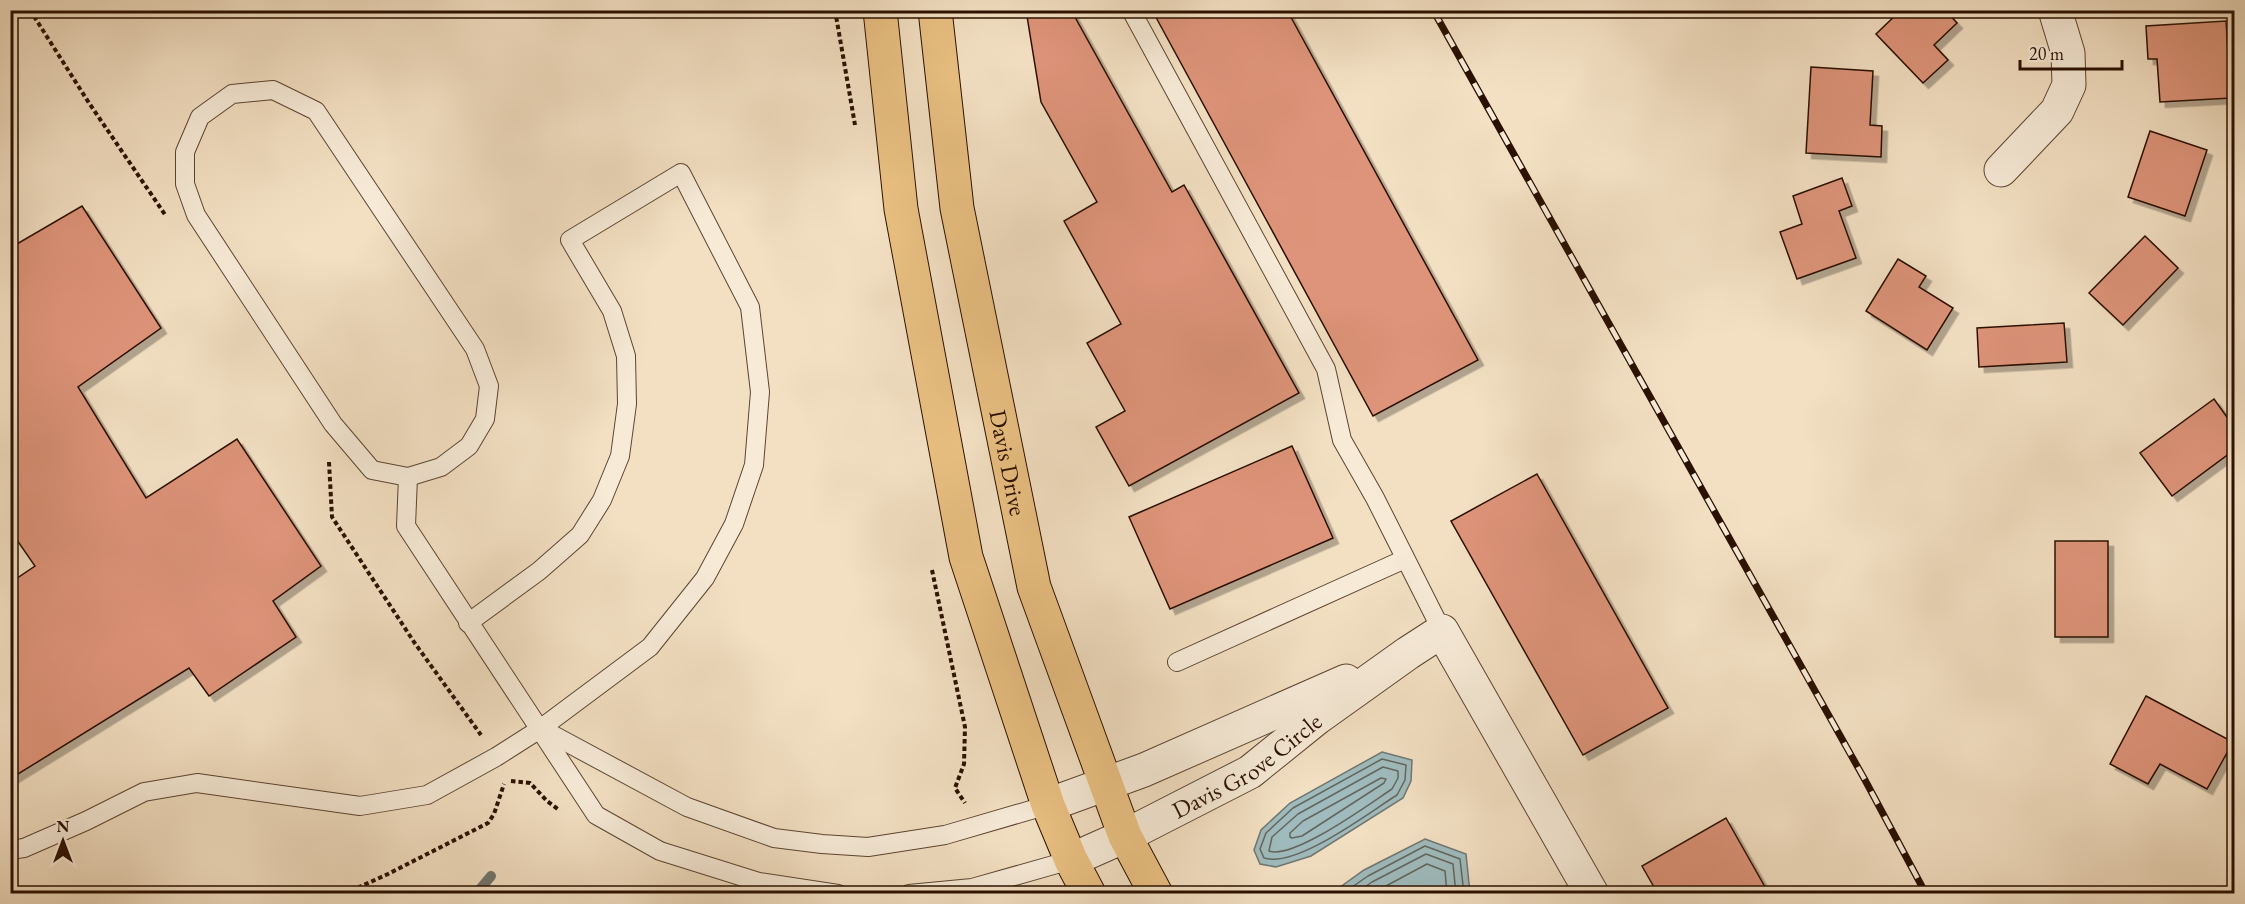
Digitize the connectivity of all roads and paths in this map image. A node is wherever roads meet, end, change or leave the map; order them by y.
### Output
1 (30, 10) edge
2 (880, 10) edge
3 (935, 10) edge
4 (1131, 10) edge
5 (2055, 10) edge
6 (2001, 170) dead end
7 (167, 218) dead end
8 (329, 459) dead end
9 (408, 477) junction
10 (1405, 559) junction
11 (468, 623) junction
12 (1442, 631) junction
13 (1408, 653) junction
14 (1177, 662) dead end
15 (540, 729) junction
16 (484, 739) dead end
17 (505, 780) dead end
18 (1106, 785) junction
19 (1048, 805) junction
20 (1125, 836) junction
21 (10, 850) edge
22 (1071, 860) junction
23 (344, 894) edge
24 (838, 894) edge
25 (909, 894) edge
26 (1089, 894) edge
27 (1156, 894) edge
28 (1593, 894) edge

1 - 7 path
2 - 19 main road
3 - 18 main road, Davis Drive
4 - 10 lane
5 - 6 street
8 - 16 path
9 - 9 lane
9 - 11 lane
10 - 12 lane
10 - 14 lane
11 - 15 lane
11 - 15 lane
12 - 13 street, Davis Grove Circle
12 - 28 street
13 - 18 street, Davis Grove Circle
13 - 20 street, Davis Grove Circle
15 - 19 lane
15 - 21 lane
15 - 24 lane
17 - 23 path
18 - 19 street, Davis Grove Circle
18 - 20 main road, Davis Drive
19 - 22 main road
20 - 22 street, Davis Grove Circle
20 - 27 main road, Davis Drive
22 - 25 lane
22 - 26 main road

